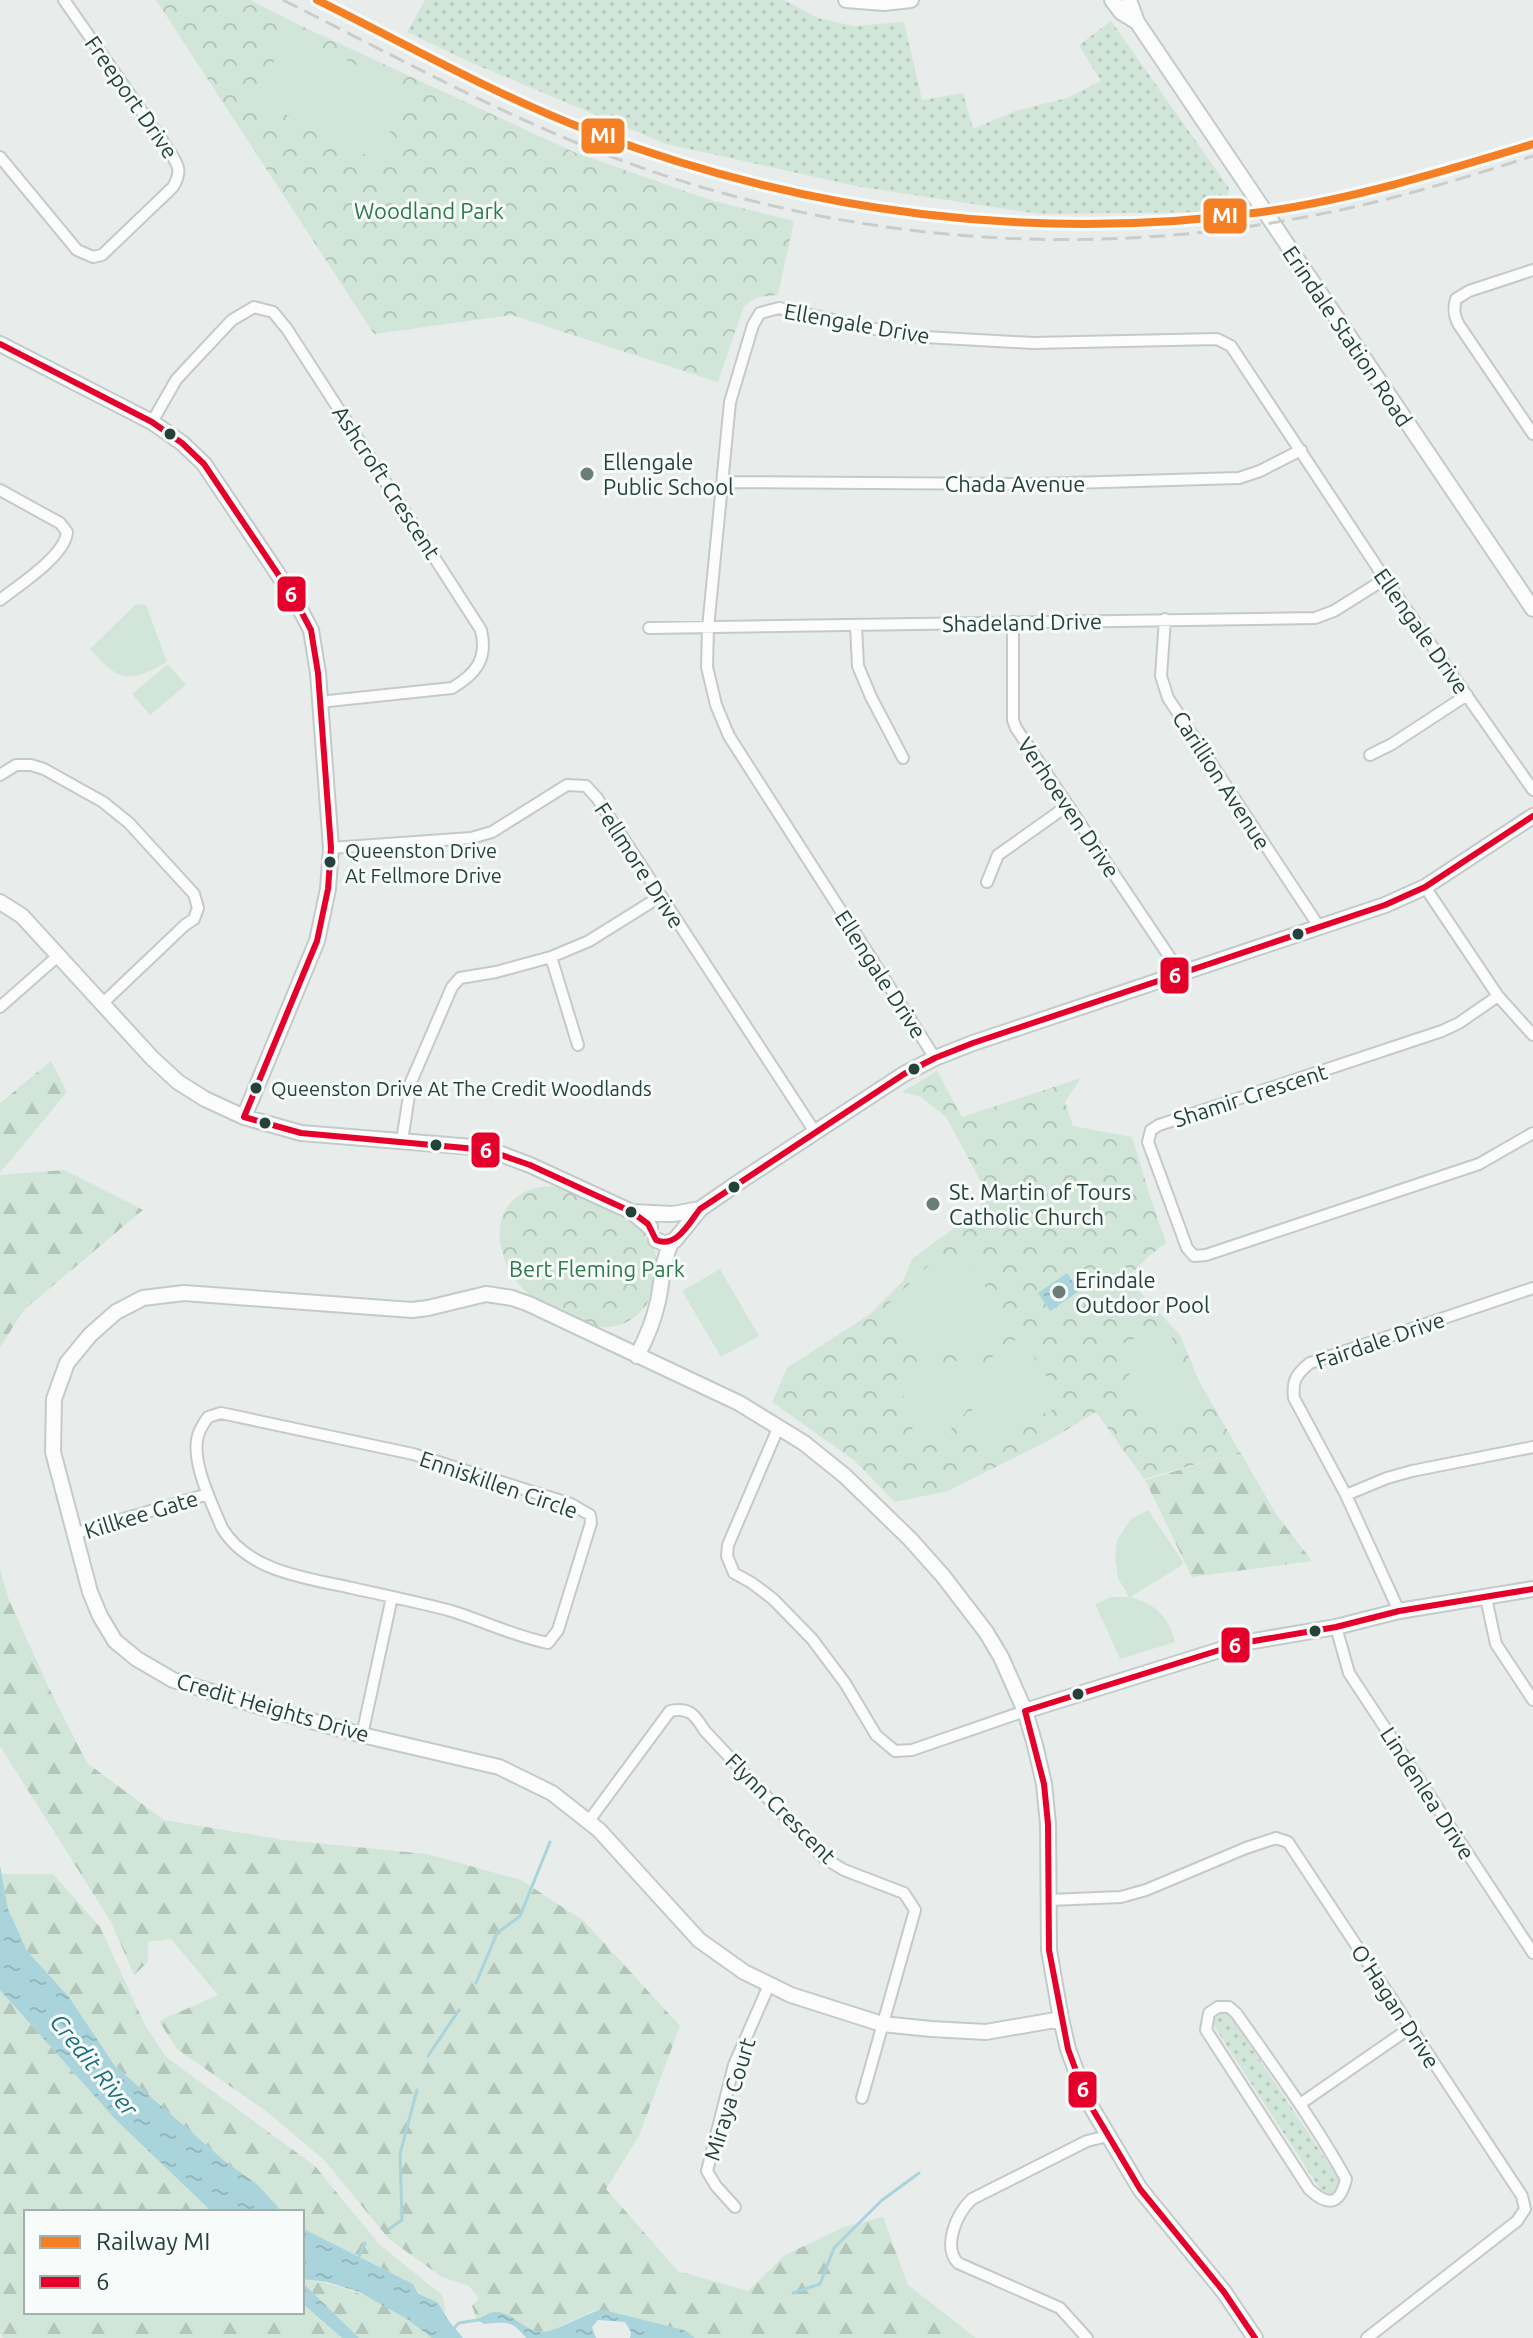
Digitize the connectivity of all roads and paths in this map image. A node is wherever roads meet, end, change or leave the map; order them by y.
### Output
1 (64, 0) edge
2 (846, 0) edge
3 (911, 0) edge
4 (1112, 0) edge
5 (1129, 0) edge
6 (1137, 22) junction
7 (0, 157) edge
8 (1533, 270) edge
9 (0, 344) edge
10 (152, 422) junction
11 (1533, 434) edge
12 (1301, 450) junction
13 (722, 482) junction
14 (0, 490) edge
15 (1385, 579) junction
16 (0, 600) edge
17 (1533, 609) edge
18 (1165, 619) junction
19 (1013, 622) junction
20 (856, 626) junction
21 (649, 628) dead end
22 (708, 628) junction
23 (1467, 695) junction
24 (319, 702) junction
25 (1370, 755) dead end
26 (903, 758) dead end
27 (0, 775) edge
28 (1533, 790) edge
29 (1067, 806) junction
30 (1533, 816) edge
31 (331, 848) junction
32 (987, 882) dead end
33 (1425, 887) junction
34 (661, 896) junction
35 (0, 902) edge
36 (1320, 928) junction
37 (59, 955) junction
38 (551, 957) junction
39 (1181, 974) junction
40 (1498, 996) junction
41 (103, 1003) junction
42 (0, 1007) edge
43 (1533, 1035) edge
44 (578, 1045) dead end
45 (935, 1058) junction
46 (244, 1117) junction
47 (815, 1132) junction
48 (1533, 1133) edge
49 (402, 1141) junction
50 (665, 1228) junction
51 (1533, 1288) edge
52 (637, 1356) junction
53 (779, 1426) junction
54 (1533, 1447) edge
55 (208, 1494) junction
56 (1346, 1495) junction
57 (73, 1534) junction
58 (1533, 1589) edge
59 (392, 1597) junction
60 (1486, 1598) junction
61 (1399, 1611) junction
62 (1336, 1627) junction
63 (1533, 1700) edge
64 (1025, 1711) junction
65 (362, 1735) junction
66 (588, 1822) junction
67 (1050, 1900) junction
68 (1533, 1953) edge
69 (769, 1985) junction
70 (1061, 2019) junction
71 (882, 2024) junction
72 (1410, 2028) junction
73 (862, 2098) dead end
74 (1300, 2104) junction
75 (1108, 2136) junction
76 (735, 2207) dead end
77 (1087, 2338) edge
78 (1255, 2338) edge
79 (1367, 2338) edge

1 - 7 street, Freeport Drive
2 - 3 street
4 - 6 street, Erindale Station Road
5 - 6 street, Erindale Station Road
6 - 17 street, Erindale Station Road
8 - 11 street
9 - 10 street
10 - 24 street
10 - 24 street, Ashcroft Crescent
12 - 13 street, Chada Avenue
12 - 13 street, Ellengale Drive
12 - 15 street, Ellengale Drive
13 - 22 street, Ellengale Drive
14 - 16 street
15 - 18 street, Shadeland Drive
15 - 23 street, Ellengale Drive
18 - 19 street, Shadeland Drive
18 - 36 street, Carillion Avenue
19 - 20 street, Shadeland Drive
19 - 29 street, Verhoeven Drive
20 - 22 street, Shadeland Drive
20 - 26 street
21 - 22 street, Shadeland Drive
22 - 45 street, Ellengale Drive
23 - 25 street
23 - 28 street, Ellengale Drive
24 - 31 street
27 - 41 street
29 - 32 street
29 - 39 street, Verhoeven Drive
30 - 33 street
31 - 34 street, Fellmore Drive
31 - 46 street
33 - 36 street
33 - 40 street
34 - 38 street
34 - 47 street, Fellmore Drive
35 - 37 street
36 - 39 street
37 - 41 street
37 - 42 street
38 - 44 street
38 - 49 street
39 - 45 street
40 - 43 street
40 - 48 street, Shamir Crescent
41 - 46 street
45 - 47 street
46 - 49 street
47 - 50 street
49 - 50 street
50 - 52 street
51 - 56 street, Fairdale Drive
52 - 53 street, Credit Heights Drive
52 - 57 street, Credit Heights Drive
53 - 64 street, Credit Heights Drive
53 - 64 street
54 - 56 street
55 - 57 street, Killkee Gate
55 - 59 street, Enniskillen Circle
55 - 59 street, Enniskillen Circle
56 - 61 street, Fairdale Drive
57 - 65 street, Credit Heights Drive
58 - 60 street
59 - 65 street
60 - 61 street
60 - 63 street
61 - 62 street
62 - 64 street
62 - 68 street, Lindenlea Drive
64 - 67 street, Credit Heights Drive
65 - 66 street, Credit Heights Drive
66 - 69 street, Credit Heights Drive
66 - 71 street, Flynn Crescent
67 - 70 street, Credit Heights Drive
67 - 72 street, O'Hagan Drive
69 - 71 street, Credit Heights Drive
69 - 76 street, Miraya Court
70 - 71 street, Credit Heights Drive
70 - 75 street, Credit Heights Drive
71 - 73 street
72 - 74 street
72 - 79 street, O'Hagan Drive
74 - 74 street
75 - 77 street
75 - 78 street, Credit Heights Drive

